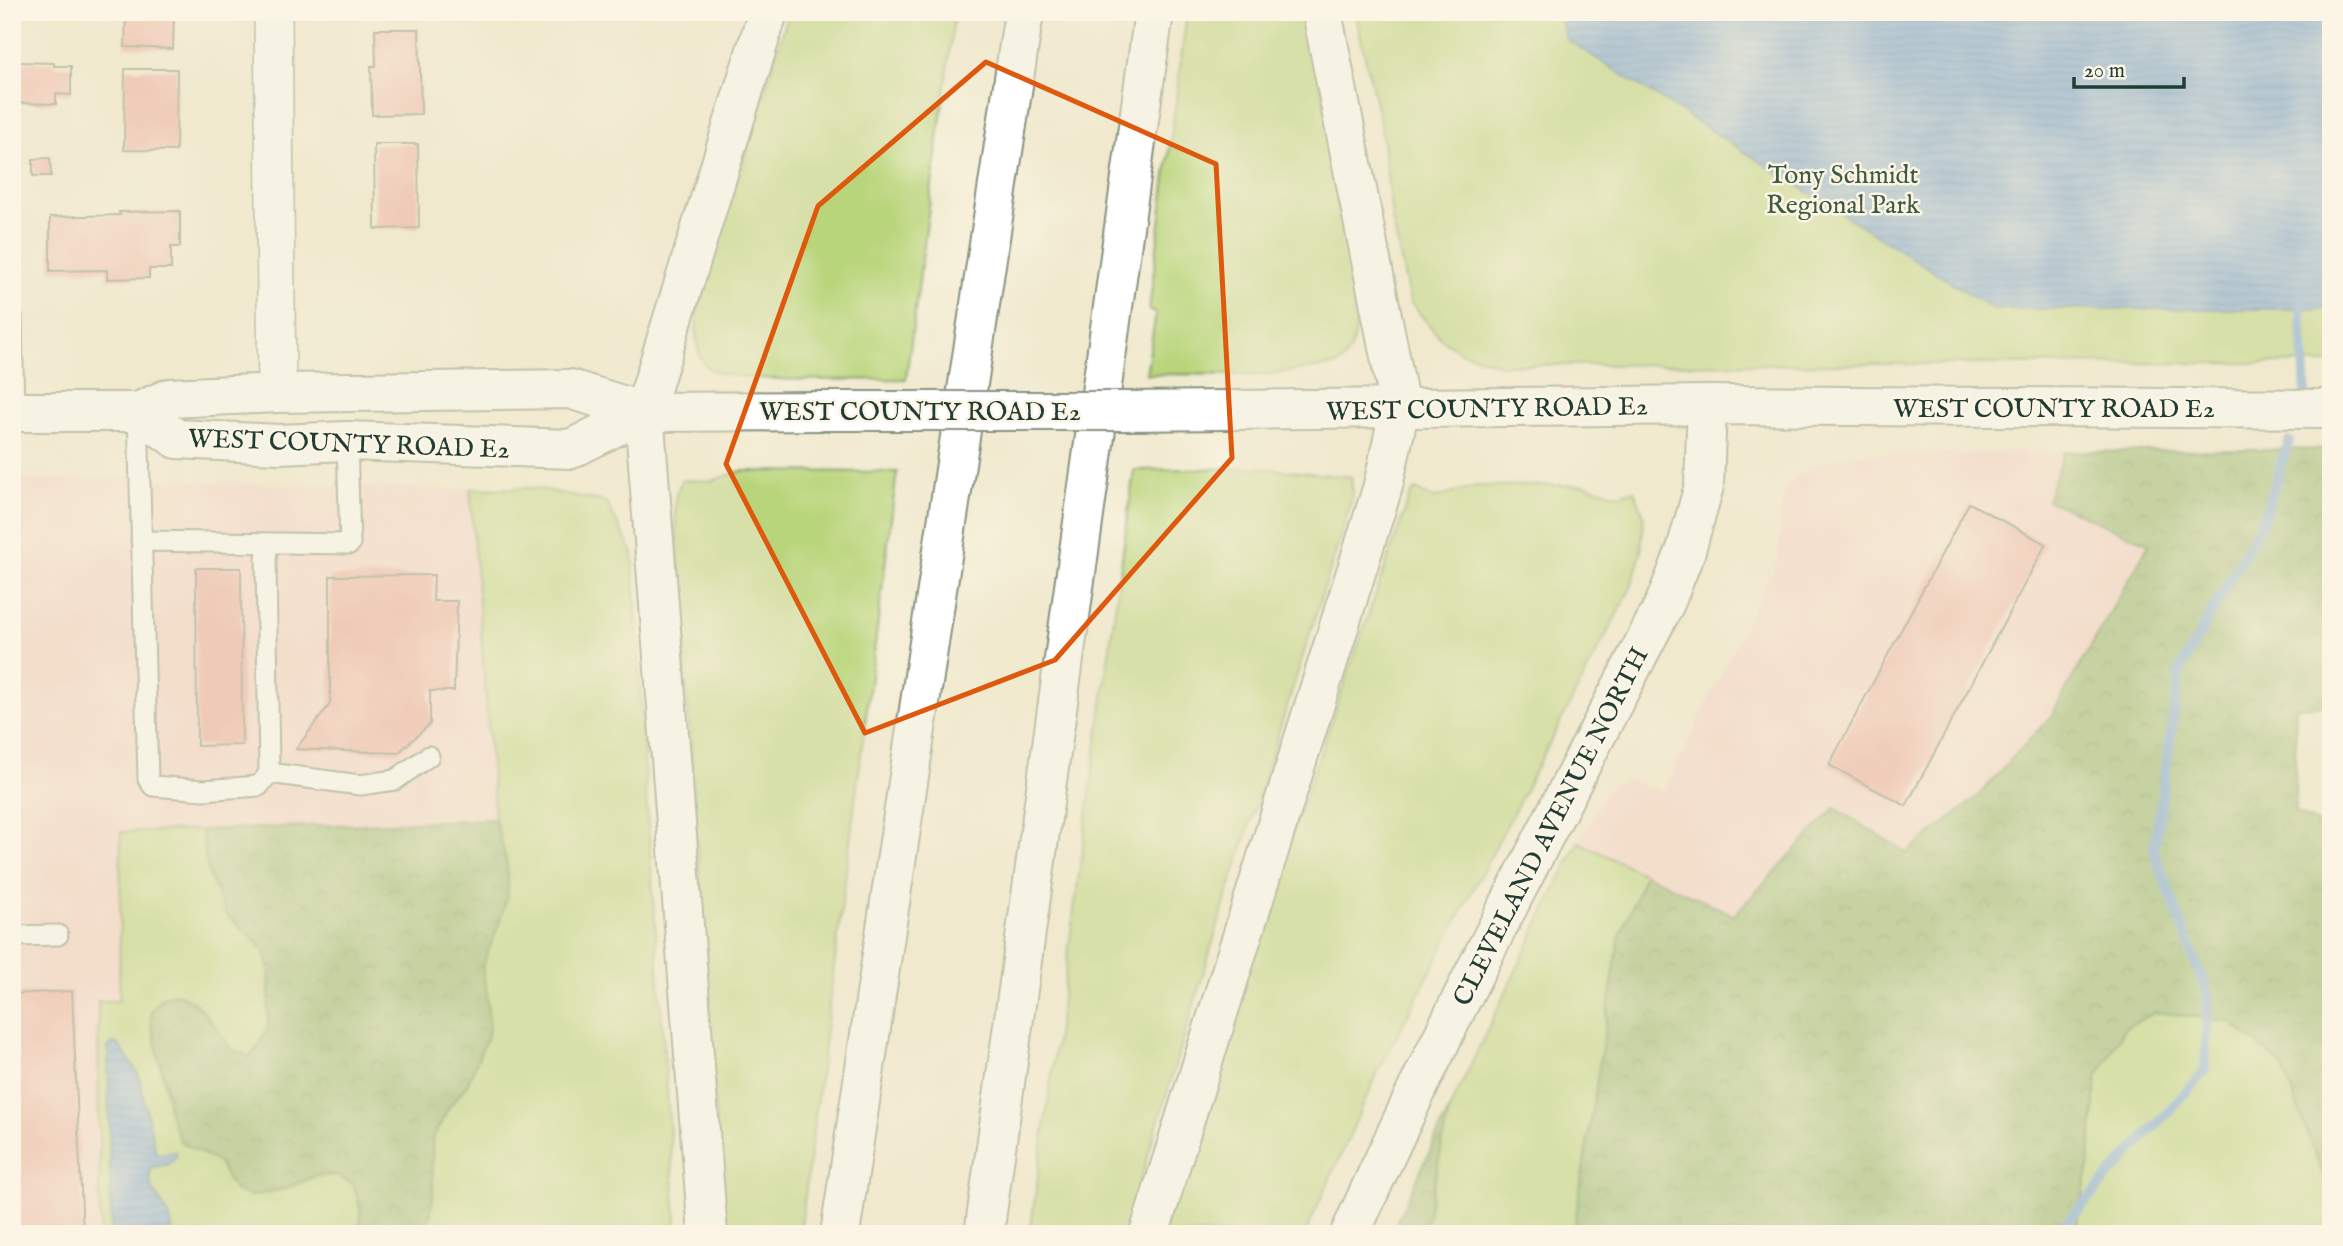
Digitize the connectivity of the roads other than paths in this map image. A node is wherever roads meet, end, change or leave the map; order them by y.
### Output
1 (273, 12) edge
2 (768, 12) edge
3 (1024, 12) edge
4 (1154, 12) edge
5 (1322, 12) edge
6 (12, 316) edge
7 (277, 393) junction
8 (1707, 405) junction
9 (1400, 407) junction
10 (2331, 409) edge
11 (13, 411) edge
12 (138, 411) junction
13 (644, 412) junction
14 (347, 441) junction
15 (141, 541) junction
16 (268, 544) junction
17 (429, 756) dead end
18 (269, 773) junction
19 (58, 935) dead end
20 (12, 936) edge
21 (708, 1234) edge
22 (840, 1234) edge
23 (984, 1234) edge
24 (1149, 1234) edge
25 (1350, 1234) edge

1 - 7 street
2 - 13 main road
3 - 22 main road
4 - 23 main road
5 - 9 main road
6 - 11 lane
7 - 12 main road, WEST COUNTY ROAD E2
7 - 13 main road, WEST COUNTY ROAD E2
8 - 9 main road, WEST COUNTY ROAD E2
8 - 10 main road, WEST COUNTY ROAD E2
8 - 25 main road, CLEVELAND AVENUE NORTH
9 - 13 main road, WEST COUNTY ROAD E2, bridge
9 - 24 main road
11 - 12 main road, WEST COUNTY ROAD E2
12 - 14 main road, WEST COUNTY ROAD E2
12 - 15 lane
13 - 14 main road, WEST COUNTY ROAD E2
13 - 21 main road
14 - 16 lane
15 - 16 lane
15 - 18 lane
16 - 18 lane
17 - 18 lane
19 - 20 lane

